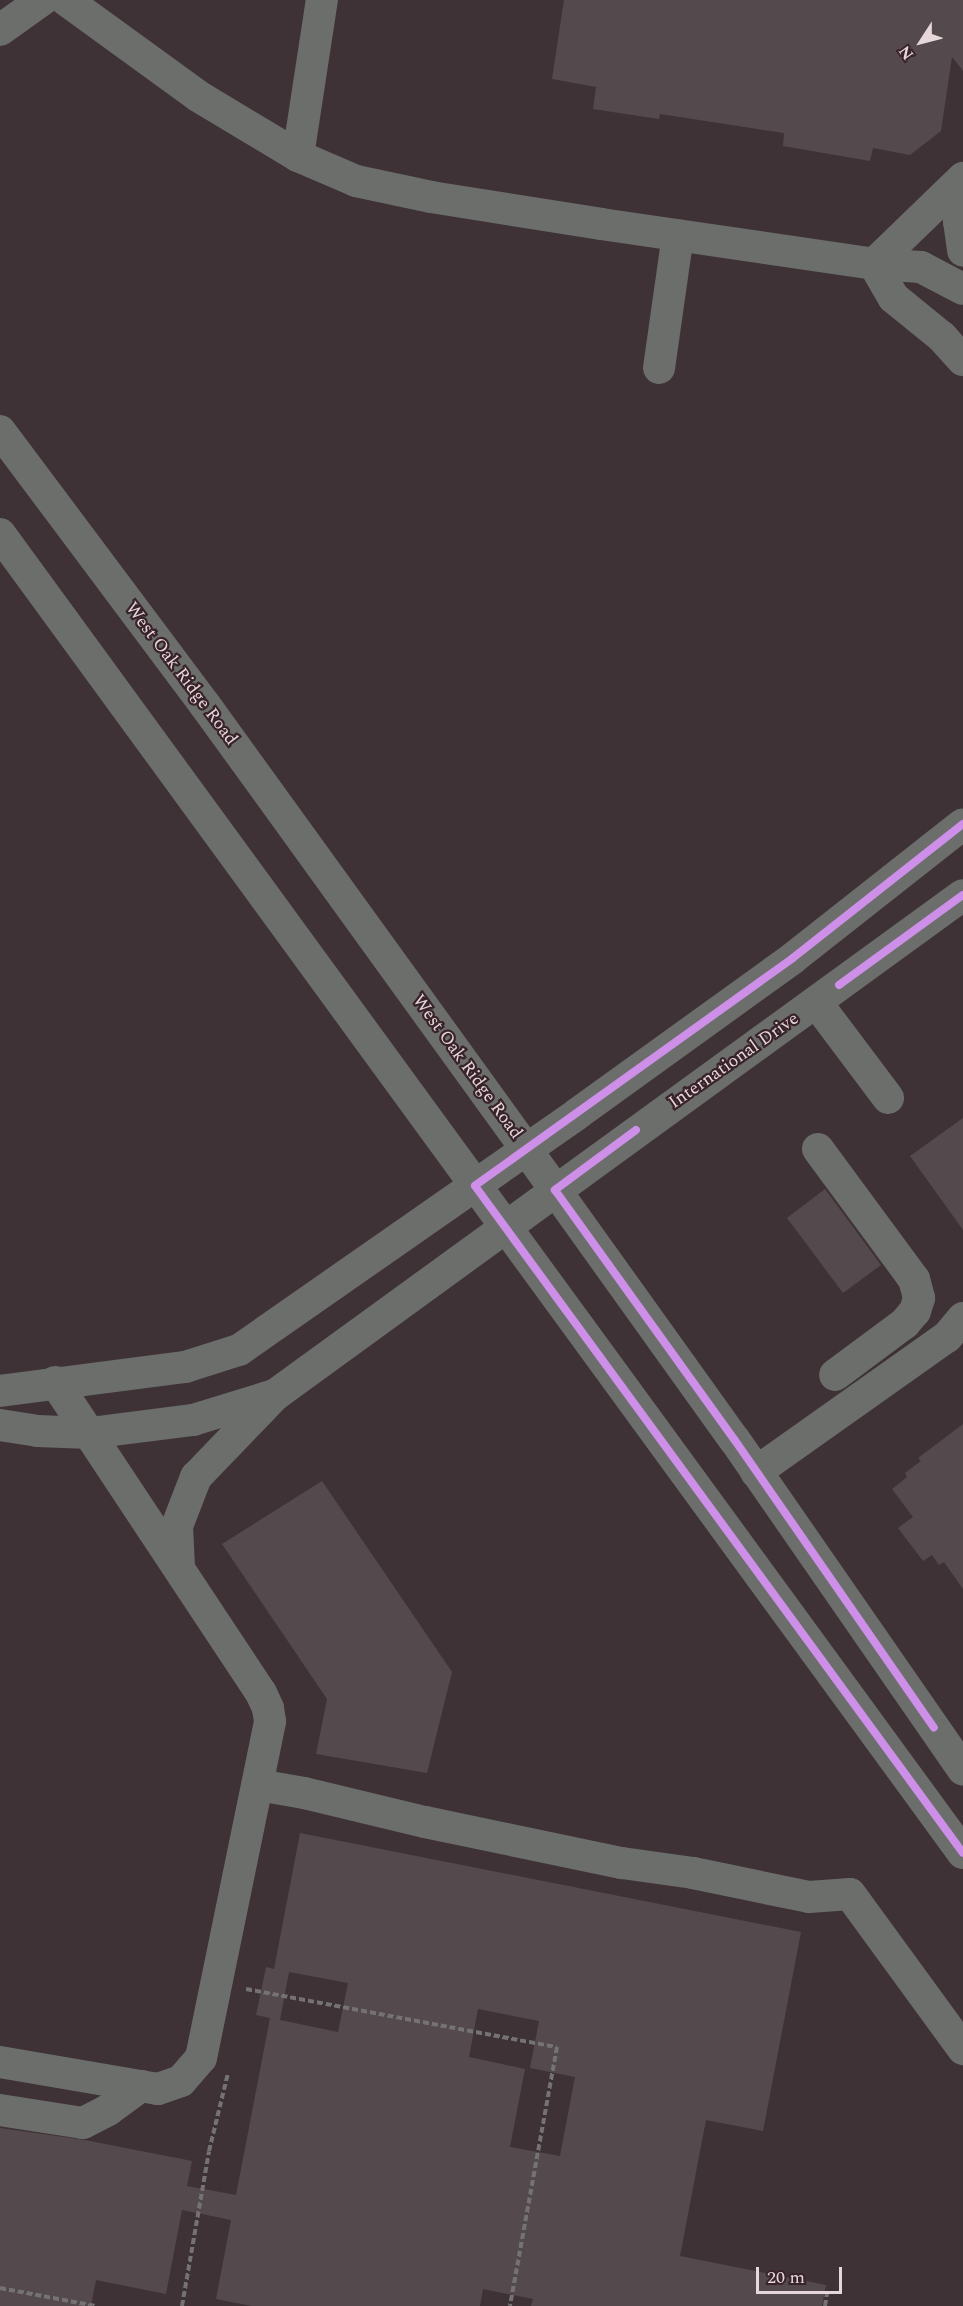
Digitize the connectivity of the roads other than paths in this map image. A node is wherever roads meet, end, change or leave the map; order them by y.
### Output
1 (42, 0) edge
2 (66, 0) edge
3 (322, 0) edge
4 (0, 30) edge
5 (298, 156) junction
6 (963, 178) edge
7 (963, 206) edge
8 (678, 235) junction
9 (963, 251) edge
10 (874, 264) junction
11 (963, 289) edge
12 (963, 360) edge
13 (659, 368) dead end
14 (0, 431) edge
15 (0, 534) edge
16 (963, 824) edge
17 (963, 895) edge
18 (816, 1002) junction
19 (888, 1098) dead end
20 (526, 1149) junction
21 (819, 1149) dead end
22 (475, 1186) junction
23 (555, 1190) junction
24 (504, 1226) junction
25 (963, 1318) edge
26 (835, 1375) dead end
27 (55, 1382) junction
28 (0, 1391) edge
29 (274, 1395) junction
30 (0, 1425) edge
31 (90, 1432) junction
32 (756, 1472) junction
33 (179, 1567) junction
34 (963, 1770) edge
35 (258, 1785) junction
36 (963, 1853) edge
37 (960, 2039) edge
38 (0, 2062) edge
39 (141, 2086) junction
40 (0, 2109) edge

1 - 4 street
2 - 5 street
3 - 5 street
5 - 8 street
6 - 10 street
7 - 9 street
8 - 10 street
8 - 13 street
10 - 11 street
10 - 12 street
14 - 20 street, West Oak Ridge Road
15 - 22 street
16 - 20 street
17 - 18 street, International Drive
18 - 19 street
18 - 23 street, International Drive
20 - 22 street
20 - 23 street, West Oak Ridge Road
21 - 26 street
22 - 24 street
22 - 27 street
23 - 24 street, International Drive
23 - 32 street, West Oak Ridge Road
24 - 29 street, International Drive
24 - 36 street
25 - 32 street
27 - 28 street
27 - 31 street
29 - 31 street
29 - 33 street
30 - 31 street
31 - 33 street
32 - 34 street, West Oak Ridge Road
33 - 35 street
35 - 37 street
35 - 39 street
38 - 39 street
39 - 40 street

